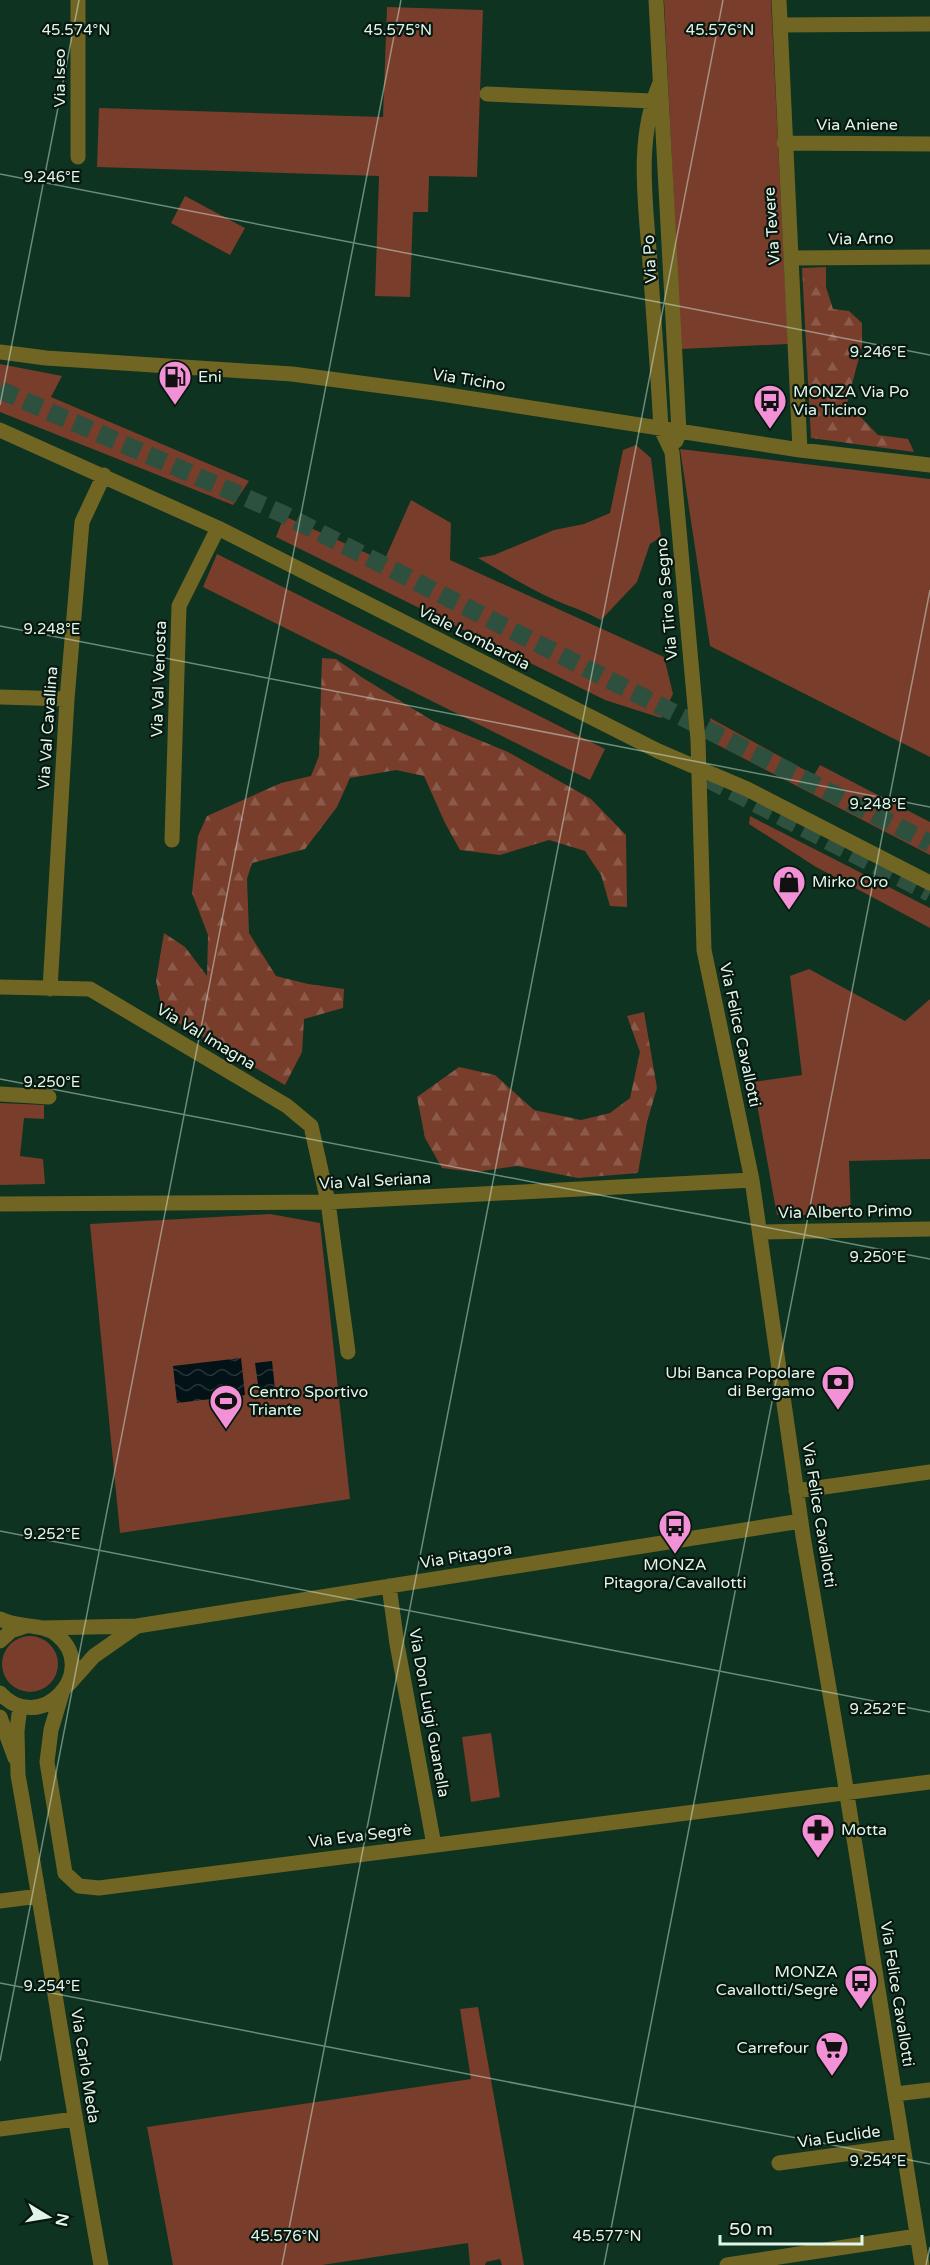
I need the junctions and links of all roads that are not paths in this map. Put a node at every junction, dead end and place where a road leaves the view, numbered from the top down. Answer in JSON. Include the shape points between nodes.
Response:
{"nodes":[{"id":1,"x":78,"y":0,"type":"edge"},
{"id":2,"x":656,"y":0,"type":"edge"},
{"id":3,"x":779,"y":0,"type":"edge"},
{"id":4,"x":930,"y":24,"type":"edge"},
{"id":5,"x":780,"y":25,"type":"junction"},
{"id":6,"x":660,"y":82,"type":"junction"},
{"id":7,"x":487,"y":94,"type":"dead end"},
{"id":8,"x":652,"y":101,"type":"junction"},
{"id":9,"x":784,"y":143,"type":"junction"},
{"id":10,"x":930,"y":144,"type":"edge"},
{"id":11,"x":78,"y":157,"type":"dead end"},
{"id":12,"x":930,"y":257,"type":"edge"},
{"id":13,"x":792,"y":258,"type":"junction"},
{"id":14,"x":0,"y":352,"type":"edge"},
{"id":15,"x":0,"y":429,"type":"edge"},
{"id":16,"x":661,"y":429,"type":"junction"},
{"id":17,"x":679,"y":432,"type":"junction"},
{"id":18,"x":800,"y":450,"type":"junction"},
{"id":19,"x":672,"y":452,"type":"junction"},
{"id":20,"x":930,"y":465,"type":"edge"},
{"id":21,"x":104,"y":475,"type":"junction"},
{"id":22,"x":218,"y":528,"type":"junction"},
{"id":23,"x":0,"y":697,"type":"edge"},
{"id":24,"x":67,"y":699,"type":"junction"},
{"id":25,"x":699,"y":769,"type":"junction"},
{"id":26,"x":172,"y":840,"type":"dead end"},
{"id":27,"x":930,"y":883,"type":"edge"},
{"id":28,"x":0,"y":987,"type":"edge"},
{"id":29,"x":50,"y":989,"type":"junction"},
{"id":30,"x":0,"y":1094,"type":"edge"},
{"id":31,"x":49,"y":1097,"type":"dead end"},
{"id":32,"x":752,"y":1180,"type":"junction"},
{"id":33,"x":328,"y":1202,"type":"junction"},
{"id":34,"x":0,"y":1204,"type":"edge"},
{"id":35,"x":930,"y":1229,"type":"edge"},
{"id":36,"x":760,"y":1232,"type":"junction"},
{"id":37,"x":348,"y":1353,"type":"dead end"},
{"id":38,"x":930,"y":1472,"type":"edge"},
{"id":39,"x":796,"y":1491,"type":"junction"},
{"id":40,"x":801,"y":1521,"type":"junction"},
{"id":41,"x":389,"y":1586,"type":"junction"},
{"id":42,"x":0,"y":1619,"type":"edge"},
{"id":43,"x":137,"y":1626,"type":"junction"},
{"id":44,"x":36,"y":1627,"type":"junction"},
{"id":45,"x":0,"y":1641,"type":"edge"},
{"id":46,"x":65,"y":1689,"type":"junction"},
{"id":47,"x":0,"y":1692,"type":"edge"},
{"id":48,"x":20,"y":1706,"type":"junction"},
{"id":49,"x":0,"y":1717,"type":"edge"},
{"id":50,"x":18,"y":1766,"type":"junction"},
{"id":51,"x":930,"y":1782,"type":"edge"},
{"id":52,"x":847,"y":1794,"type":"junction"},
{"id":53,"x":434,"y":1845,"type":"junction"},
{"id":54,"x":39,"y":1896,"type":"junction"},
{"id":55,"x":0,"y":1901,"type":"edge"},
{"id":56,"x":930,"y":2090,"type":"edge"},
{"id":57,"x":895,"y":2094,"type":"junction"},
{"id":58,"x":75,"y":2119,"type":"junction"},
{"id":59,"x":0,"y":2129,"type":"edge"},
{"id":60,"x":903,"y":2146,"type":"junction"},
{"id":61,"x":779,"y":2163,"type":"dead end"},
{"id":62,"x":917,"y":2236,"type":"junction"},
{"id":63,"x":102,"y":2265,"type":"edge"},
{"id":64,"x":727,"y":2265,"type":"edge"},
{"id":65,"x":922,"y":2265,"type":"edge"}],
"edges":[{"from":1,"to":11,"type":"street","name":"Via Iseo"},
{"from":2,"to":6,"type":"street","name":"Via Po"},
{"from":3,"to":5,"type":"street","name":"Via Tevere"},
{"from":4,"to":5,"type":"street"},
{"from":5,"to":9,"type":"street","name":"Via Tevere"},
{"from":6,"to":8,"type":"street","name":"Via Po"},
{"from":6,"to":17,"type":"street","name":"Via Po"},
{"from":7,"to":8,"type":"street"},
{"from":8,"to":16,"type":"street","name":"Via Po","via":[[644,150]]},
{"from":9,"to":10,"type":"street","name":"Via Aniene"},
{"from":9,"to":13,"type":"street","name":"Via Tevere"},
{"from":12,"to":13,"type":"street","name":"Via Arno"},
{"from":13,"to":18,"type":"street","name":"Via Tevere"},
{"from":14,"to":16,"type":"street","name":"Via Ticino","via":[[292,374]]},
{"from":15,"to":21,"type":"street","name":"Viale Lombardia"},
{"from":16,"to":17,"type":"street","name":"Via Ticino"},
{"from":16,"to":19,"type":"street","name":"Via Tiro a Segno"},
{"from":17,"to":18,"type":"street","name":"Via Ticino"},
{"from":17,"to":19,"type":"street"},
{"from":18,"to":20,"type":"street","name":"Via Ticino"},
{"from":19,"to":25,"type":"street","name":"Via Tiro a Segno"},
{"from":21,"to":22,"type":"street","name":"Viale Lombardia"},
{"from":21,"to":24,"type":"street","name":"Via Val Cavallina","via":[[82,522]]},
{"from":22,"to":25,"type":"street","name":"Viale Lombardia"},
{"from":22,"to":26,"type":"street","name":"Via Val Venosta","via":[[179,606]]},
{"from":23,"to":24,"type":"street"},
{"from":24,"to":29,"type":"street","name":"Via Val Cavallina"},
{"from":25,"to":27,"type":"street","name":"Viale Lombardia","via":[[747,789]]},
{"from":25,"to":32,"type":"street","name":"Via Felice Cavallotti","via":[[704,951]]},
{"from":28,"to":29,"type":"street","name":"Via Val Imagna"},
{"from":29,"to":33,"type":"street","name":"Via Val Imagna","via":[[90,989],[287,1106],[311,1126]]},
{"from":30,"to":31,"type":"street"},
{"from":32,"to":33,"type":"street","name":"Via Val Seriana"},
{"from":32,"to":36,"type":"street","name":"Via Felice Cavallotti"},
{"from":33,"to":34,"type":"street","name":"Via Val Seriana"},
{"from":33,"to":37,"type":"street","name":"Via Val Imagna"},
{"from":35,"to":36,"type":"street","name":"Via Alberto Primo"},
{"from":36,"to":39,"type":"street","name":"Via Felice Cavallotti"},
{"from":38,"to":39,"type":"street"},
{"from":39,"to":40,"type":"street","name":"Via Felice Cavallotti"},
{"from":40,"to":41,"type":"street","name":"Via Pitagora"},
{"from":40,"to":52,"type":"street","name":"Via Felice Cavallotti"},
{"from":41,"to":43,"type":"street","name":"Via Pitagora"},
{"from":41,"to":53,"type":"street","name":"Via Don Luigi Guanella"},
{"from":42,"to":44,"type":"street"},
{"from":43,"to":44,"type":"street","name":"Via Pitagora"},
{"from":43,"to":46,"type":"street","name":"Via Pitagora","via":[[94,1656]]},
{"from":44,"to":45,"type":"street","via":[[13,1630]]},
{"from":44,"to":46,"type":"street","via":[[58,1636],[68,1650],[72,1669]]},
{"from":46,"to":48,"type":"street","via":[[43,1706]]},
{"from":46,"to":53,"type":"street","name":"Via Eva Segrè","via":[[49,1742],[48,1770],[65,1872],[79,1886],[99,1888]]},
{"from":47,"to":48,"type":"street"},
{"from":48,"to":50,"type":"street","name":"Via Carlo Meda"},
{"from":49,"to":50,"type":"street","name":"Via Carlo Meda"},
{"from":50,"to":54,"type":"street","name":"Via Carlo Meda"},
{"from":51,"to":52,"type":"street","name":"Via Eva Segrè"},
{"from":52,"to":53,"type":"street","name":"Via Eva Segrè"},
{"from":52,"to":57,"type":"street","name":"Via Felice Cavallotti"},
{"from":54,"to":55,"type":"street"},
{"from":54,"to":58,"type":"street","name":"Via Carlo Meda"},
{"from":56,"to":57,"type":"street"},
{"from":57,"to":60,"type":"street","name":"Via Felice Cavallotti"},
{"from":58,"to":59,"type":"street"},
{"from":58,"to":63,"type":"street","name":"Via Carlo Meda"},
{"from":60,"to":61,"type":"street","name":"Via Euclide"},
{"from":60,"to":62,"type":"street","name":"Via Felice Cavallotti"},
{"from":62,"to":64,"type":"street"},
{"from":62,"to":65,"type":"street","name":"Via Felice Cavallotti"}]}
